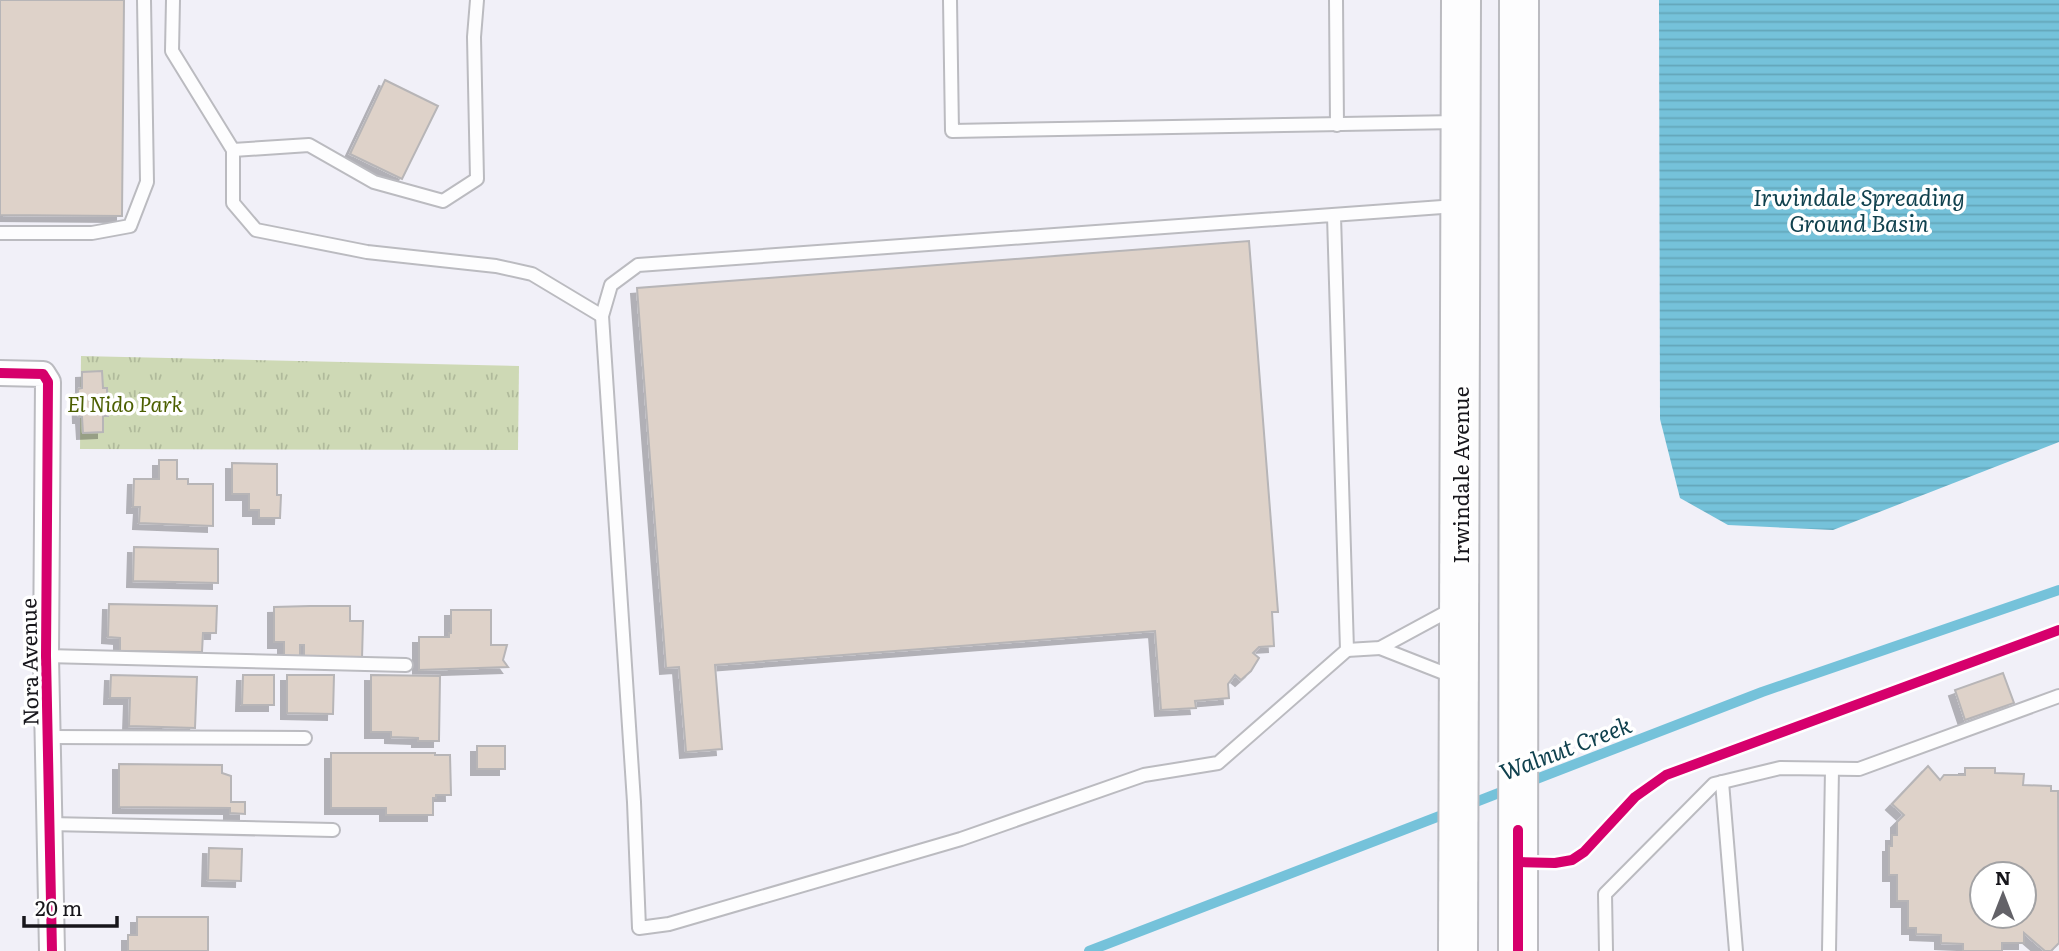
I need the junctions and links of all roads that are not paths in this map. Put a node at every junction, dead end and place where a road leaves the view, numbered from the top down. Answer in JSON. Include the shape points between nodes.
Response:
{"nodes":[{"id":1,"x":144,"y":0,"type":"edge"},
{"id":2,"x":173,"y":0,"type":"edge"},
{"id":3,"x":477,"y":0,"type":"edge"},
{"id":4,"x":950,"y":0,"type":"edge"},
{"id":5,"x":1336,"y":0,"type":"edge"},
{"id":6,"x":1461,"y":0,"type":"edge"},
{"id":7,"x":1519,"y":0,"type":"edge"},
{"id":8,"x":1460,"y":121,"type":"junction"},
{"id":9,"x":1337,"y":125,"type":"junction"},
{"id":10,"x":233,"y":150,"type":"junction"},
{"id":11,"x":1460,"y":206,"type":"junction"},
{"id":12,"x":1334,"y":216,"type":"junction"},
{"id":13,"x":0,"y":233,"type":"edge"},
{"id":14,"x":603,"y":316,"type":"junction"},
{"id":15,"x":0,"y":373,"type":"edge"},
{"id":16,"x":1458,"y":606,"type":"junction"},
{"id":17,"x":1380,"y":648,"type":"junction"},
{"id":18,"x":1347,"y":650,"type":"junction"},
{"id":19,"x":46,"y":656,"type":"junction"},
{"id":20,"x":405,"y":665,"type":"dead end"},
{"id":21,"x":1458,"y":678,"type":"junction"},
{"id":22,"x":2059,"y":696,"type":"edge"},
{"id":23,"x":48,"y":737,"type":"junction"},
{"id":24,"x":305,"y":738,"type":"dead end"},
{"id":25,"x":1832,"y":769,"type":"junction"},
{"id":26,"x":1722,"y":782,"type":"junction"},
{"id":27,"x":49,"y":824,"type":"junction"},
{"id":28,"x":333,"y":830,"type":"dead end"},
{"id":29,"x":52,"y":951,"type":"edge"},
{"id":30,"x":1458,"y":951,"type":"edge"},
{"id":31,"x":1518,"y":951,"type":"edge"},
{"id":32,"x":1606,"y":951,"type":"edge"},
{"id":33,"x":1736,"y":951,"type":"edge"},
{"id":34,"x":1829,"y":951,"type":"edge"}],
"edges":[{"from":1,"to":13,"type":"lane","via":[[147,181],[131,226],[92,233]]},
{"from":2,"to":10,"type":"lane","via":[[172,51]]},
{"from":3,"to":10,"type":"lane","via":[[477,179],[443,201],[374,182],[309,145]]},
{"from":4,"to":9,"type":"lane","via":[[952,131]]},
{"from":5,"to":9,"type":"lane"},
{"from":6,"to":8,"type":"main road","name":"Irwindale Avenue"},
{"from":7,"to":31,"type":"main road"},
{"from":8,"to":9,"type":"lane"},
{"from":8,"to":11,"type":"main road","name":"Irwindale Avenue"},
{"from":10,"to":14,"type":"lane","via":[[233,203],[256,230],[367,252],[532,274]]},
{"from":11,"to":12,"type":"lane"},
{"from":11,"to":16,"type":"main road","name":"Irwindale Avenue"},
{"from":12,"to":14,"type":"lane","via":[[638,265],[611,285]]},
{"from":12,"to":18,"type":"lane"},
{"from":14,"to":18,"type":"lane","via":[[639,928],[669,925],[961,839],[1144,775],[1218,763]]},
{"from":15,"to":19,"type":"street","name":"Nora Avenue","via":[[43,374],[48,382]]},
{"from":16,"to":17,"type":"lane"},
{"from":16,"to":21,"type":"main road","name":"Irwindale Avenue"},
{"from":17,"to":18,"type":"lane"},
{"from":17,"to":21,"type":"lane"},
{"from":19,"to":20,"type":"lane"},
{"from":19,"to":23,"type":"street","name":"Nora Avenue"},
{"from":21,"to":30,"type":"main road","name":"Irwindale Avenue"},
{"from":22,"to":25,"type":"lane","via":[[1860,769]]},
{"from":23,"to":24,"type":"lane"},
{"from":23,"to":27,"type":"street","name":"Nora Avenue"},
{"from":25,"to":26,"type":"lane","via":[[1780,768]]},
{"from":25,"to":34,"type":"lane"},
{"from":26,"to":32,"type":"lane","via":[[1714,784],[1605,894]]},
{"from":26,"to":33,"type":"lane"},
{"from":27,"to":28,"type":"lane"},
{"from":27,"to":29,"type":"street","name":"Nora Avenue"}]}
